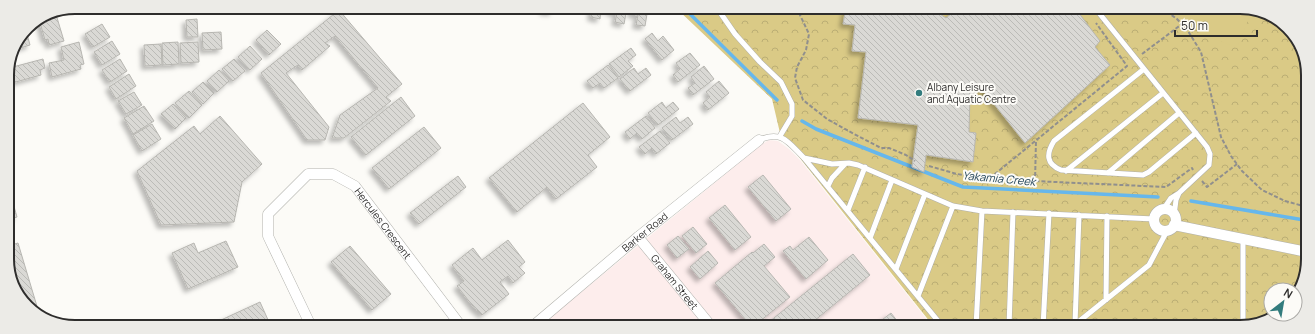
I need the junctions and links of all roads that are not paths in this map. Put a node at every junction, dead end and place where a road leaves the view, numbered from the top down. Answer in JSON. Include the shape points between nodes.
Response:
{"nodes":[{"id":1,"x":721,"y":14,"type":"edge"},
{"id":2,"x":1100,"y":14,"type":"edge"},
{"id":3,"x":1144,"y":69,"type":"junction"},
{"id":4,"x":1163,"y":93,"type":"junction"},
{"id":5,"x":1179,"y":113,"type":"junction"},
{"id":6,"x":1196,"y":133,"type":"junction"},
{"id":7,"x":780,"y":136,"type":"junction"},
{"id":8,"x":759,"y":140,"type":"joint"},
{"id":9,"x":804,"y":158,"type":"junction"},
{"id":10,"x":844,"y":164,"type":"junction"},
{"id":11,"x":865,"y":168,"type":"junction"},
{"id":12,"x":1066,"y":171,"type":"junction"},
{"id":13,"x":1108,"y":173,"type":"junction"},
{"id":14,"x":892,"y":180,"type":"junction"},
{"id":15,"x":828,"y":186,"type":"junction"},
{"id":16,"x":1179,"y":193,"type":"junction"},
{"id":17,"x":925,"y":194,"type":"junction"},
{"id":18,"x":953,"y":206,"type":"junction"},
{"id":19,"x":848,"y":210,"type":"junction"},
{"id":20,"x":1163,"y":210,"type":"junction"},
{"id":21,"x":982,"y":211,"type":"junction"},
{"id":22,"x":1013,"y":212,"type":"junction"},
{"id":23,"x":1049,"y":213,"type":"junction"},
{"id":24,"x":1079,"y":215,"type":"junction"},
{"id":25,"x":1107,"y":216,"type":"junction"},
{"id":26,"x":1154,"y":219,"type":"junction"},
{"id":27,"x":1172,"y":224,"type":"junction"},
{"id":28,"x":638,"y":237,"type":"junction"},
{"id":29,"x":870,"y":238,"type":"junction"},
{"id":30,"x":1243,"y":240,"type":"junction"},
{"id":31,"x":1301,"y":251,"type":"edge"},
{"id":32,"x":896,"y":269,"type":"junction"},
{"id":33,"x":918,"y":296,"type":"junction"},
{"id":34,"x":1106,"y":300,"type":"junction"},
{"id":35,"x":308,"y":320,"type":"edge"},
{"id":36,"x":457,"y":320,"type":"edge"},
{"id":37,"x":540,"y":320,"type":"edge"},
{"id":38,"x":706,"y":320,"type":"edge"},
{"id":39,"x":937,"y":320,"type":"edge"},
{"id":40,"x":976,"y":320,"type":"edge"},
{"id":41,"x":1009,"y":320,"type":"edge"},
{"id":42,"x":1043,"y":320,"type":"edge"},
{"id":43,"x":1074,"y":320,"type":"edge"},
{"id":44,"x":1080,"y":320,"type":"edge"},
{"id":45,"x":1243,"y":320,"type":"edge"}],
"edges":[{"from":1,"to":7,"type":"lane","via":[[735,34],[781,82],[792,104],[792,116]]},
{"from":2,"to":3,"type":"lane"},
{"from":3,"to":4,"type":"lane"},
{"from":3,"to":12,"type":"lane","via":[[1054,142],[1048,158],[1055,168]]},
{"from":4,"to":5,"type":"lane"},
{"from":4,"to":12,"type":"lane"},
{"from":5,"to":6,"type":"lane"},
{"from":5,"to":13,"type":"lane"},
{"from":6,"to":13,"type":"lane","via":[[1143,175]]},
{"from":6,"to":16,"type":"lane","via":[[1210,154],[1210,162],[1207,168]]},
{"from":7,"to":8,"type":"lane","via":[[768,136]]},
{"from":7,"to":9,"type":"lane"},
{"from":8,"to":28,"type":"street","name":"Barker Road"},
{"from":9,"to":10,"type":"lane"},
{"from":9,"to":15,"type":"lane"},
{"from":10,"to":11,"type":"lane"},
{"from":10,"to":15,"type":"lane"},
{"from":11,"to":14,"type":"lane"},
{"from":11,"to":19,"type":"lane"},
{"from":12,"to":13,"type":"lane"},
{"from":14,"to":17,"type":"lane"},
{"from":14,"to":29,"type":"lane"},
{"from":15,"to":19,"type":"lane"},
{"from":16,"to":20,"type":"lane","via":[[1171,198]]},
{"from":16,"to":27,"type":"lane"},
{"from":17,"to":18,"type":"lane"},
{"from":17,"to":32,"type":"lane"},
{"from":18,"to":21,"type":"lane"},
{"from":18,"to":33,"type":"lane"},
{"from":19,"to":29,"type":"lane"},
{"from":20,"to":26,"type":"street","via":[[1157,213]]},
{"from":20,"to":27,"type":"street","via":[[1170,211]]},
{"from":21,"to":22,"type":"lane"},
{"from":21,"to":40,"type":"lane"},
{"from":22,"to":23,"type":"lane"},
{"from":22,"to":41,"type":"lane"},
{"from":23,"to":24,"type":"lane"},
{"from":23,"to":42,"type":"lane"},
{"from":24,"to":25,"type":"lane"},
{"from":24,"to":43,"type":"lane"},
{"from":25,"to":26,"type":"lane"},
{"from":25,"to":34,"type":"lane"},
{"from":26,"to":27,"type":"street","via":[[1160,230]]},
{"from":27,"to":30,"type":"street"},
{"from":27,"to":34,"type":"lane","via":[[1149,265]]},
{"from":28,"to":37,"type":"street","name":"Barker Road"},
{"from":28,"to":38,"type":"street","name":"Graham Street"},
{"from":29,"to":32,"type":"lane"},
{"from":30,"to":31,"type":"street"},
{"from":30,"to":45,"type":"lane"},
{"from":32,"to":33,"type":"lane"},
{"from":33,"to":39,"type":"lane"},
{"from":34,"to":44,"type":"lane"},
{"from":35,"to":36,"type":"street","name":"Hercules Crescent","via":[[268,236],[268,214],[308,174],[333,174],[354,186]]}]}
